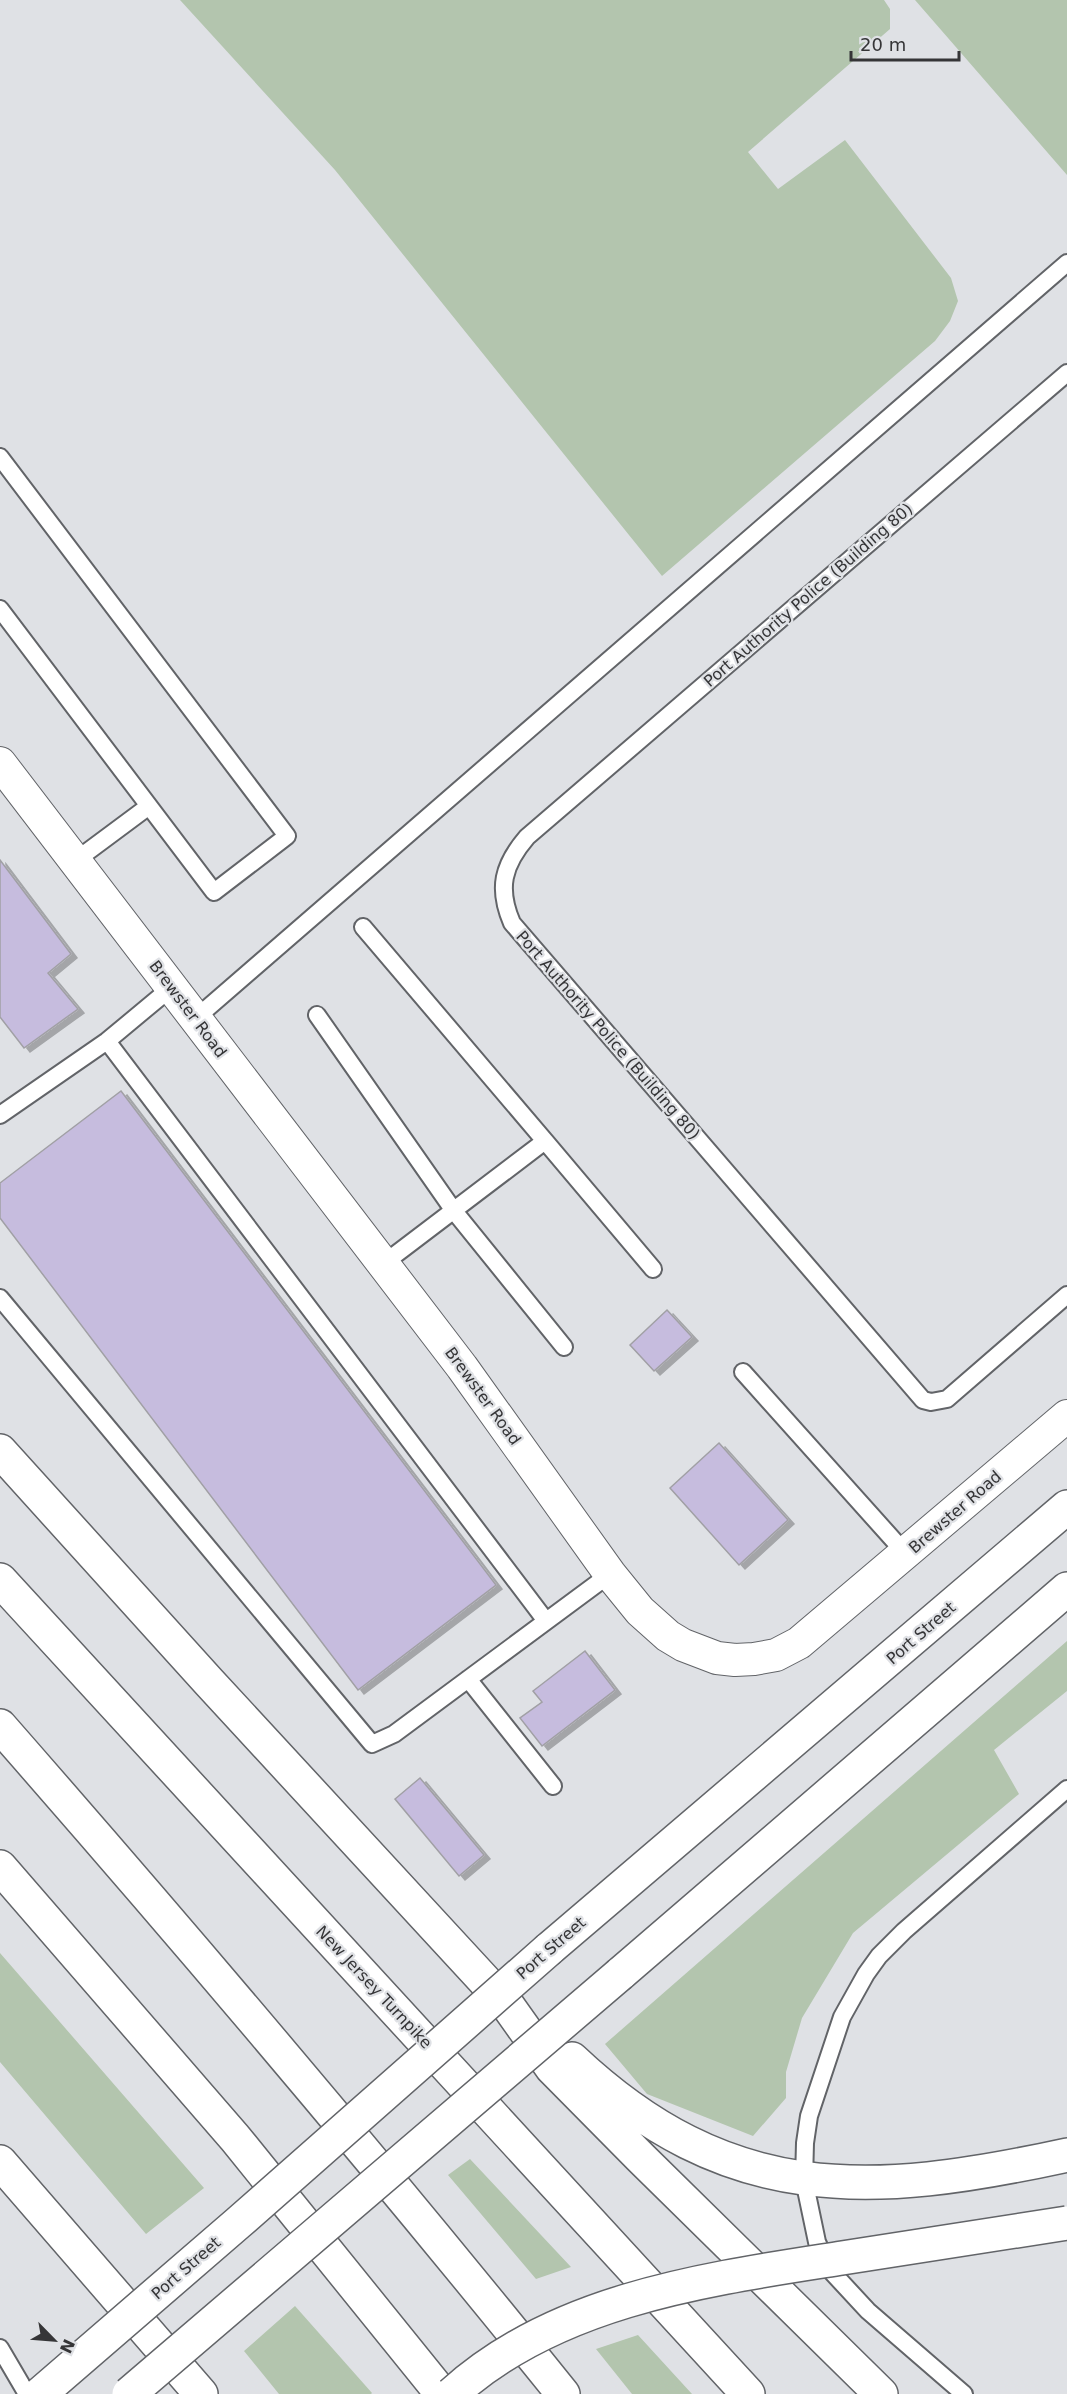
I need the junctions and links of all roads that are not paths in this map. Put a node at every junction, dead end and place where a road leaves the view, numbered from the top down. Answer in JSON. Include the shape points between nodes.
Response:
{"nodes":[{"id":1,"x":1067,"y":263,"type":"edge"},
{"id":2,"x":1067,"y":373,"type":"edge"},
{"id":3,"x":0,"y":457,"type":"edge"},
{"id":4,"x":0,"y":609,"type":"edge"},
{"id":5,"x":0,"y":764,"type":"edge"},
{"id":6,"x":148,"y":806,"type":"junction"},
{"id":7,"x":75,"y":861,"type":"junction"},
{"id":8,"x":363,"y":927,"type":"dead end"},
{"id":9,"x":172,"y":987,"type":"junction"},
{"id":10,"x":317,"y":1015,"type":"dead end"},
{"id":11,"x":196,"y":1018,"type":"junction"},
{"id":12,"x":107,"y":1041,"type":"junction"},
{"id":13,"x":0,"y":1115,"type":"edge"},
{"id":14,"x":545,"y":1142,"type":"junction"},
{"id":15,"x":454,"y":1211,"type":"junction"},
{"id":16,"x":383,"y":1264,"type":"junction"},
{"id":17,"x":653,"y":1269,"type":"dead end"},
{"id":18,"x":1067,"y":1295,"type":"edge"},
{"id":19,"x":0,"y":1298,"type":"edge"},
{"id":20,"x":564,"y":1347,"type":"dead end"},
{"id":21,"x":743,"y":1372,"type":"dead end"},
{"id":22,"x":1067,"y":1416,"type":"edge"},
{"id":23,"x":0,"y":1451,"type":"edge"},
{"id":24,"x":1067,"y":1508,"type":"edge"},
{"id":25,"x":906,"y":1554,"type":"junction"},
{"id":26,"x":610,"y":1574,"type":"junction"},
{"id":27,"x":0,"y":1580,"type":"edge"},
{"id":28,"x":1067,"y":1588,"type":"edge"},
{"id":29,"x":546,"y":1621,"type":"junction"},
{"id":30,"x":468,"y":1679,"type":"junction"},
{"id":31,"x":0,"y":1726,"type":"edge"},
{"id":32,"x":553,"y":1786,"type":"dead end"},
{"id":33,"x":1067,"y":1789,"type":"edge"},
{"id":34,"x":0,"y":1867,"type":"edge"},
{"id":35,"x":508,"y":2006,"type":"junction"},
{"id":36,"x":1067,"y":2155,"type":"edge"},
{"id":37,"x":0,"y":2162,"type":"edge"},
{"id":38,"x":804,"y":2180,"type":"junction"},
{"id":39,"x":1067,"y":2223,"type":"edge"},
{"id":40,"x":0,"y":2348,"type":"edge"},
{"id":41,"x":27,"y":2394,"type":"edge"},
{"id":42,"x":40,"y":2394,"type":"edge"},
{"id":43,"x":129,"y":2394,"type":"edge"},
{"id":44,"x":201,"y":2394,"type":"edge"},
{"id":45,"x":442,"y":2394,"type":"edge"},
{"id":46,"x":452,"y":2394,"type":"edge"},
{"id":47,"x":562,"y":2394,"type":"edge"},
{"id":48,"x":748,"y":2394,"type":"edge"},
{"id":49,"x":881,"y":2394,"type":"edge"},
{"id":50,"x":964,"y":2394,"type":"edge"}],
"edges":[{"from":1,"to":11,"type":"lane"},
{"from":2,"to":18,"type":"lane","name":"Port Authority Police (Building 80)","via":[[527,837],[509,861],[503,892],[512,923],[922,1400],[947,1399]]},
{"from":3,"to":6,"type":"lane","via":[[287,836],[214,892]]},
{"from":4,"to":6,"type":"lane"},
{"from":5,"to":7,"type":"street","name":"Brewster Road"},
{"from":6,"to":7,"type":"lane"},
{"from":7,"to":9,"type":"street","name":"Brewster Road"},
{"from":8,"to":14,"type":"lane"},
{"from":9,"to":11,"type":"street","name":"Brewster Road"},
{"from":9,"to":12,"type":"lane"},
{"from":10,"to":15,"type":"lane"},
{"from":11,"to":16,"type":"street","name":"Brewster Road"},
{"from":12,"to":13,"type":"lane"},
{"from":12,"to":29,"type":"lane"},
{"from":14,"to":15,"type":"lane"},
{"from":14,"to":17,"type":"lane"},
{"from":15,"to":16,"type":"lane"},
{"from":15,"to":20,"type":"lane"},
{"from":16,"to":26,"type":"street","name":"Brewster Road","via":[[499,1416]]},
{"from":19,"to":30,"type":"lane","via":[[372,1744],[394,1734]]},
{"from":21,"to":25,"type":"lane"},
{"from":22,"to":25,"type":"street","name":"Brewster Road"},
{"from":23,"to":35,"type":"main road"},
{"from":24,"to":42,"type":"main road","name":"Port Street","bridge":true,"via":[[549,1949]]},
{"from":25,"to":26,"type":"street","name":"Brewster Road","via":[[799,1642],[776,1655],[754,1659],[717,1658],[683,1646],[652,1623]]},
{"from":26,"to":29,"type":"lane"},
{"from":27,"to":48,"type":"main road","name":"New Jersey Turnpike"},
{"from":28,"to":43,"type":"main road","bridge":true},
{"from":29,"to":30,"type":"lane"},
{"from":30,"to":32,"type":"lane"},
{"from":31,"to":47,"type":"main road","via":[[253,2017]]},
{"from":33,"to":38,"type":"lane","via":[[904,1931],[866,1974],[842,2017],[809,2116]]},
{"from":34,"to":45,"type":"main road","via":[[236,2138]]},
{"from":35,"to":38,"type":"main road","via":[[612,2095],[664,2130],[743,2165]]},
{"from":35,"to":49,"type":"main road","via":[[552,2068]]},
{"from":36,"to":38,"type":"main road","via":[[916,2180]]},
{"from":37,"to":44,"type":"main road"},
{"from":38,"to":50,"type":"lane","via":[[817,2242],[830,2270],[868,2311]]},
{"from":39,"to":46,"type":"main road","bridge":true,"via":[[745,2274],[621,2303],[545,2332],[486,2366]]},
{"from":40,"to":41,"type":"lane"}]}
